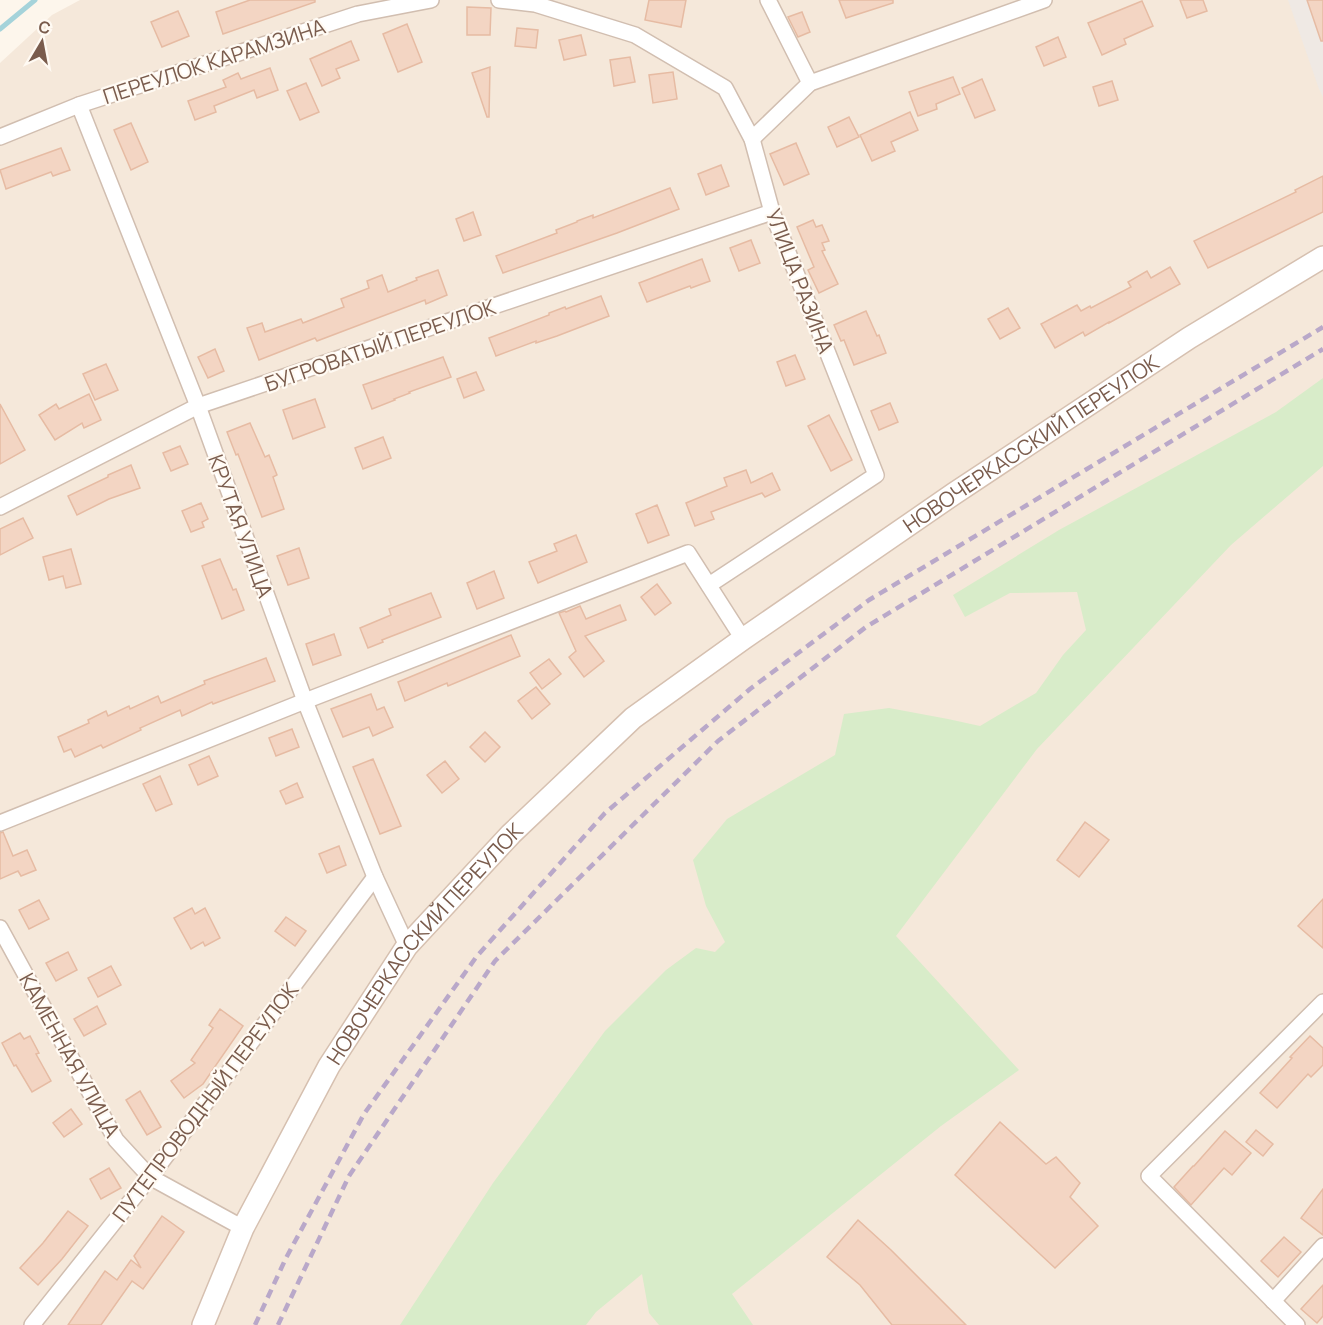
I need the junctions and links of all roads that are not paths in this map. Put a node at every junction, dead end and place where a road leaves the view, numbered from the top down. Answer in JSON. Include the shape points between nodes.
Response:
{"nodes":[{"id":1,"x":431,"y":0,"type":"edge"},
{"id":2,"x":499,"y":0,"type":"edge"},
{"id":3,"x":768,"y":0,"type":"edge"},
{"id":4,"x":1044,"y":0,"type":"edge"},
{"id":5,"x":810,"y":83,"type":"junction"},
{"id":6,"x":79,"y":105,"type":"junction"},
{"id":7,"x":0,"y":137,"type":"edge"},
{"id":8,"x":752,"y":139,"type":"junction"},
{"id":9,"x":772,"y":212,"type":"junction"},
{"id":10,"x":1323,"y":257,"type":"edge"},
{"id":11,"x":198,"y":406,"type":"junction"},
{"id":12,"x":0,"y":507,"type":"edge"},
{"id":13,"x":709,"y":585,"type":"junction"},
{"id":14,"x":743,"y":639,"type":"junction"},
{"id":15,"x":305,"y":701,"type":"junction"},
{"id":16,"x":0,"y":823,"type":"edge"},
{"id":17,"x":375,"y":877,"type":"junction"},
{"id":18,"x":0,"y":928,"type":"edge"},
{"id":19,"x":406,"y":946,"type":"junction"},
{"id":20,"x":1323,"y":1002,"type":"edge"},
{"id":21,"x":150,"y":1177,"type":"junction"},
{"id":22,"x":243,"y":1228,"type":"junction"},
{"id":23,"x":1323,"y":1246,"type":"edge"},
{"id":24,"x":1273,"y":1301,"type":"junction"},
{"id":25,"x":32,"y":1325,"type":"edge"},
{"id":26,"x":203,"y":1325,"type":"edge"},
{"id":27,"x":1297,"y":1325,"type":"edge"}],
"edges":[{"from":1,"to":6,"type":"street","name":"ПЕРЕУЛОК КАРАМЗИНА","via":[[358,14]]},
{"from":2,"to":8,"type":"street","name":"УЛИЦА РАЗИНА","via":[[535,4],[635,35],[725,88]]},
{"from":3,"to":5,"type":"street"},
{"from":4,"to":5,"type":"street"},
{"from":5,"to":8,"type":"street"},
{"from":6,"to":7,"type":"street","name":"ПЕРЕУЛОК КАРАМЗИНА"},
{"from":6,"to":11,"type":"street","name":"КРУТАЯ УЛИЦА"},
{"from":8,"to":9,"type":"street","name":"УЛИЦА РАЗИНА"},
{"from":9,"to":11,"type":"street","name":"БУГРОВАТЫЙ ПЕРЕУЛОК"},
{"from":9,"to":13,"type":"street","name":"УЛИЦА РАЗИНА","via":[[876,475]]},
{"from":10,"to":14,"type":"main road","name":"НОВОЧЕРКАССКИЙ ПЕРЕУЛОК","via":[[1189,338]]},
{"from":11,"to":12,"type":"street","name":"БУГРОВАТЫЙ ПЕРЕУЛОК"},
{"from":11,"to":15,"type":"street","name":"КРУТАЯ УЛИЦА"},
{"from":13,"to":14,"type":"street"},
{"from":13,"to":15,"type":"street","via":[[688,553]]},
{"from":14,"to":19,"type":"main road","name":"НОВОЧЕРКАССКИЙ ПЕРЕУЛОК","via":[[633,718],[511,834]]},
{"from":15,"to":16,"type":"street"},
{"from":15,"to":17,"type":"street","name":"КРУТАЯ УЛИЦА"},
{"from":17,"to":19,"type":"street","name":"КРУТАЯ УЛИЦА"},
{"from":17,"to":21,"type":"street","name":"ПУТЕПРОВОДНЫЙ ПЕРЕУЛОК"},
{"from":18,"to":21,"type":"street","name":"КАМЕННАЯ УЛИЦА","via":[[116,1140]]},
{"from":19,"to":22,"type":"main road","name":"НОВОЧЕРКАССКИЙ ПЕРЕУЛОК","via":[[329,1066]]},
{"from":20,"to":24,"type":"street","via":[[1149,1176]]},
{"from":21,"to":22,"type":"street","name":"КАМЕННАЯ УЛИЦА"},
{"from":21,"to":25,"type":"street","name":"ПУТЕПРОВОДНЫЙ ПЕРЕУЛОК"},
{"from":22,"to":26,"type":"main road","name":"НОВОЧЕРКАССКИЙ ПЕРЕУЛОК"},
{"from":23,"to":24,"type":"street"},
{"from":24,"to":27,"type":"street"}]}
